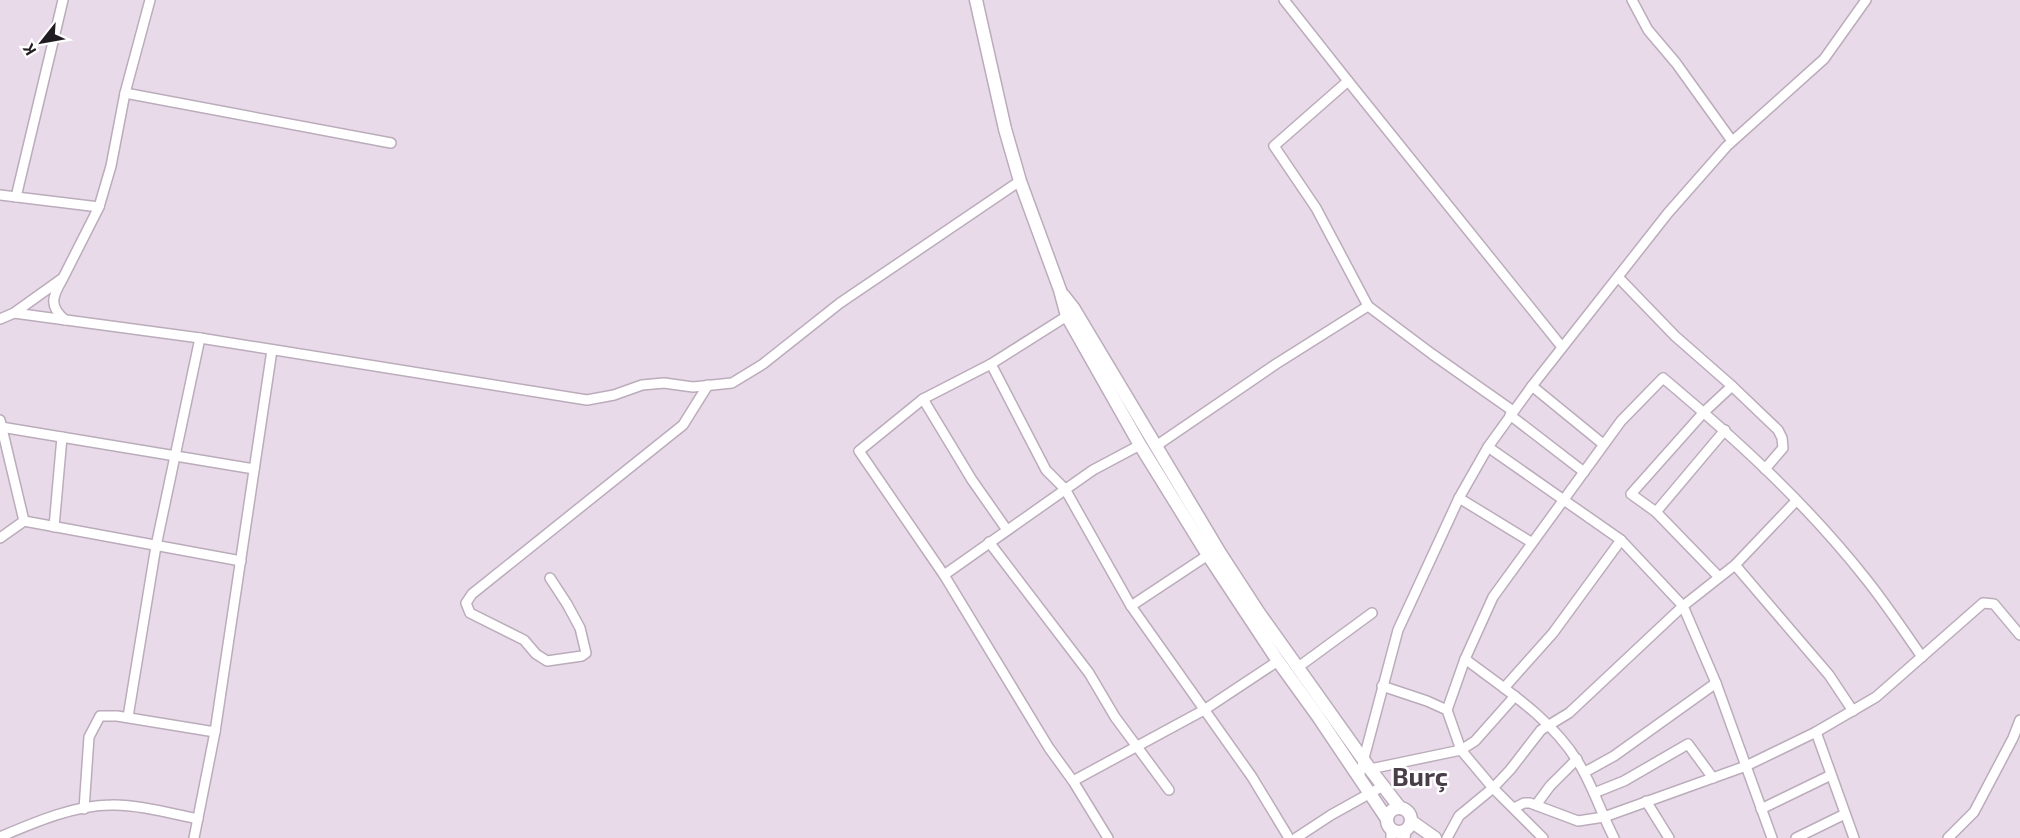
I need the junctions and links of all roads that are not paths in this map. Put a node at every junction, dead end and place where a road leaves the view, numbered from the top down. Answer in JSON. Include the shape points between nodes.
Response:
{"nodes":[{"id":1,"x":63,"y":0,"type":"edge"},
{"id":2,"x":150,"y":0,"type":"edge"},
{"id":3,"x":976,"y":0,"type":"edge"},
{"id":4,"x":1284,"y":0,"type":"edge"},
{"id":5,"x":1632,"y":0,"type":"edge"},
{"id":6,"x":1866,"y":0,"type":"edge"},
{"id":7,"x":1348,"y":81,"type":"junction"},
{"id":8,"x":124,"y":93,"type":"junction"},
{"id":9,"x":1732,"y":141,"type":"junction"},
{"id":10,"x":391,"y":143,"type":"dead end"},
{"id":11,"x":1020,"y":181,"type":"junction"},
{"id":12,"x":0,"y":195,"type":"edge"},
{"id":13,"x":16,"y":197,"type":"junction"},
{"id":14,"x":99,"y":207,"type":"junction"},
{"id":15,"x":1618,"y":277,"type":"junction"},
{"id":16,"x":63,"y":278,"type":"junction"},
{"id":17,"x":1060,"y":290,"type":"junction"},
{"id":18,"x":1368,"y":306,"type":"junction"},
{"id":19,"x":14,"y":313,"type":"junction"},
{"id":20,"x":1067,"y":316,"type":"junction"},
{"id":21,"x":0,"y":319,"type":"edge"},
{"id":22,"x":65,"y":320,"type":"junction"},
{"id":23,"x":200,"y":338,"type":"junction"},
{"id":24,"x":1562,"y":348,"type":"junction"},
{"id":25,"x":272,"y":350,"type":"junction"},
{"id":26,"x":991,"y":364,"type":"junction"},
{"id":27,"x":708,"y":385,"type":"junction"},
{"id":28,"x":1532,"y":386,"type":"junction"},
{"id":29,"x":1732,"y":386,"type":"junction"},
{"id":30,"x":923,"y":399,"type":"junction"},
{"id":31,"x":1704,"y":412,"type":"junction"},
{"id":32,"x":1511,"y":413,"type":"junction"},
{"id":33,"x":1,"y":424,"type":"edge"},
{"id":34,"x":1725,"y":430,"type":"junction"},
{"id":35,"x":62,"y":437,"type":"junction"},
{"id":36,"x":1603,"y":444,"type":"junction"},
{"id":37,"x":1140,"y":445,"type":"junction"},
{"id":38,"x":1488,"y":447,"type":"junction"},
{"id":39,"x":1156,"y":455,"type":"junction"},
{"id":40,"x":176,"y":456,"type":"junction"},
{"id":41,"x":254,"y":469,"type":"junction"},
{"id":42,"x":1765,"y":469,"type":"junction"},
{"id":43,"x":1584,"y":472,"type":"junction"},
{"id":44,"x":1065,"y":489,"type":"junction"},
{"id":45,"x":1459,"y":498,"type":"junction"},
{"id":46,"x":1563,"y":501,"type":"junction"},
{"id":47,"x":1797,"y":501,"type":"junction"},
{"id":48,"x":1656,"y":512,"type":"junction"},
{"id":49,"x":24,"y":521,"type":"junction"},
{"id":50,"x":54,"y":527,"type":"junction"},
{"id":51,"x":1007,"y":530,"type":"junction"},
{"id":52,"x":0,"y":538,"type":"edge"},
{"id":53,"x":1621,"y":540,"type":"junction"},
{"id":54,"x":989,"y":542,"type":"junction"},
{"id":55,"x":1531,"y":543,"type":"junction"},
{"id":56,"x":156,"y":546,"type":"junction"},
{"id":57,"x":1208,"y":555,"type":"junction"},
{"id":58,"x":241,"y":561,"type":"junction"},
{"id":59,"x":1735,"y":565,"type":"junction"},
{"id":60,"x":944,"y":575,"type":"junction"},
{"id":61,"x":1719,"y":577,"type":"junction"},
{"id":62,"x":550,"y":578,"type":"dead end"},
{"id":63,"x":1131,"y":606,"type":"junction"},
{"id":64,"x":1683,"y":606,"type":"junction"},
{"id":65,"x":1372,"y":613,"type":"dead end"},
{"id":66,"x":2020,"y":635,"type":"edge"},
{"id":67,"x":1922,"y":657,"type":"junction"},
{"id":68,"x":1465,"y":658,"type":"junction"},
{"id":69,"x":1278,"y":661,"type":"junction"},
{"id":70,"x":1298,"y":668,"type":"junction"},
{"id":71,"x":1716,"y":683,"type":"junction"},
{"id":72,"x":1382,"y":686,"type":"junction"},
{"id":73,"x":1504,"y":688,"type":"junction"},
{"id":74,"x":1515,"y":696,"type":"junction"},
{"id":75,"x":1204,"y":710,"type":"junction"},
{"id":76,"x":1447,"y":710,"type":"junction"},
{"id":77,"x":1853,"y":711,"type":"junction"},
{"id":78,"x":128,"y":717,"type":"junction"},
{"id":79,"x":2020,"y":720,"type":"edge"},
{"id":80,"x":1549,"y":725,"type":"junction"},
{"id":81,"x":215,"y":732,"type":"junction"},
{"id":82,"x":1816,"y":732,"type":"junction"},
{"id":83,"x":1137,"y":746,"type":"junction"},
{"id":84,"x":1461,"y":750,"type":"junction"},
{"id":85,"x":1577,"y":759,"type":"junction"},
{"id":86,"x":1746,"y":766,"type":"junction"},
{"id":87,"x":1364,"y":769,"type":"junction"},
{"id":88,"x":1585,"y":772,"type":"junction"},
{"id":89,"x":1831,"y":775,"type":"junction"},
{"id":90,"x":1713,"y":778,"type":"junction"},
{"id":91,"x":1073,"y":781,"type":"junction"},
{"id":92,"x":1383,"y":786,"type":"junction"},
{"id":93,"x":1493,"y":788,"type":"junction"},
{"id":94,"x":1169,"y":790,"type":"dead end"},
{"id":95,"x":1594,"y":793,"type":"junction"},
{"id":96,"x":1370,"y":795,"type":"junction"},
{"id":97,"x":1647,"y":801,"type":"junction"},
{"id":98,"x":1536,"y":805,"type":"junction"},
{"id":99,"x":84,"y":808,"type":"junction"},
{"id":100,"x":1400,"y":808,"type":"junction"},
{"id":101,"x":1514,"y":808,"type":"junction"},
{"id":102,"x":1761,"y":808,"type":"junction"},
{"id":103,"x":1845,"y":814,"type":"junction"},
{"id":104,"x":1604,"y":817,"type":"junction"},
{"id":105,"x":198,"y":819,"type":"junction"},
{"id":106,"x":1390,"y":829,"type":"edge"},
{"id":107,"x":1407,"y":830,"type":"edge"},
{"id":108,"x":1767,"y":836,"type":"edge"},
{"id":109,"x":0,"y":837,"type":"edge"},
{"id":110,"x":194,"y":838,"type":"edge"},
{"id":111,"x":1108,"y":838,"type":"edge"},
{"id":112,"x":1289,"y":838,"type":"edge"},
{"id":113,"x":1296,"y":838,"type":"edge"},
{"id":114,"x":1435,"y":838,"type":"edge"},
{"id":115,"x":1447,"y":838,"type":"edge"},
{"id":116,"x":1544,"y":838,"type":"edge"},
{"id":117,"x":1614,"y":838,"type":"edge"},
{"id":118,"x":1670,"y":838,"type":"edge"},
{"id":119,"x":1796,"y":838,"type":"edge"},
{"id":120,"x":1854,"y":838,"type":"edge"},
{"id":121,"x":1948,"y":838,"type":"edge"}],
"edges":[{"from":1,"to":13,"type":"street"},
{"from":2,"to":8,"type":"street"},
{"from":3,"to":11,"type":"main road"},
{"from":4,"to":7,"type":"street"},
{"from":5,"to":9,"type":"street","via":[[1648,30]]},
{"from":6,"to":9,"type":"street","via":[[1824,59]]},
{"from":7,"to":18,"type":"street","via":[[1274,146],[1316,208]]},
{"from":7,"to":24,"type":"street"},
{"from":8,"to":10,"type":"street"},
{"from":8,"to":14,"type":"street"},
{"from":9,"to":15,"type":"street"},
{"from":11,"to":17,"type":"main road"},
{"from":11,"to":27,"type":"street","via":[[840,303],[763,364],[732,382]]},
{"from":12,"to":13,"type":"street"},
{"from":13,"to":14,"type":"street"},
{"from":14,"to":16,"type":"street"},
{"from":15,"to":24,"type":"street"},
{"from":15,"to":29,"type":"street","via":[[1691,351]]},
{"from":16,"to":19,"type":"street"},
{"from":16,"to":22,"type":"street","via":[[53,298],[56,311]]},
{"from":17,"to":20,"type":"main road"},
{"from":17,"to":39,"type":"main road"},
{"from":18,"to":32,"type":"street"},
{"from":18,"to":39,"type":"street","via":[[1276,364]]},
{"from":19,"to":21,"type":"street"},
{"from":19,"to":22,"type":"street"},
{"from":20,"to":26,"type":"street"},
{"from":20,"to":37,"type":"main road"},
{"from":22,"to":23,"type":"street"},
{"from":23,"to":25,"type":"street"},
{"from":23,"to":40,"type":"street"},
{"from":24,"to":28,"type":"street"},
{"from":25,"to":27,"type":"street","via":[[587,400],[642,385]]},
{"from":25,"to":41,"type":"street"},
{"from":26,"to":30,"type":"street"},
{"from":26,"to":44,"type":"street","via":[[1046,470]]},
{"from":27,"to":62,"type":"street","via":[[682,425],[472,594],[466,603],[470,613],[524,640],[547,661],[582,656],[586,653],[580,628]]},
{"from":28,"to":32,"type":"street"},
{"from":28,"to":36,"type":"street"},
{"from":29,"to":31,"type":"street"},
{"from":29,"to":42,"type":"street","via":[[1782,438],[1783,448]]},
{"from":30,"to":51,"type":"street"},
{"from":30,"to":60,"type":"street","via":[[859,451]]},
{"from":31,"to":34,"type":"street"},
{"from":31,"to":36,"type":"street","via":[[1663,378]]},
{"from":31,"to":48,"type":"street","via":[[1631,494]]},
{"from":32,"to":38,"type":"street"},
{"from":32,"to":43,"type":"street"},
{"from":33,"to":35,"type":"street"},
{"from":33,"to":49,"type":"street"},
{"from":34,"to":42,"type":"street"},
{"from":34,"to":48,"type":"street"},
{"from":35,"to":40,"type":"street"},
{"from":35,"to":50,"type":"street"},
{"from":36,"to":43,"type":"street"},
{"from":37,"to":39,"type":"main road"},
{"from":37,"to":44,"type":"street"},
{"from":38,"to":45,"type":"street"},
{"from":38,"to":46,"type":"street"},
{"from":39,"to":57,"type":"main road"},
{"from":39,"to":70,"type":"main road"},
{"from":40,"to":41,"type":"street"},
{"from":40,"to":56,"type":"street"},
{"from":41,"to":58,"type":"street"},
{"from":42,"to":47,"type":"street"},
{"from":43,"to":46,"type":"street"},
{"from":44,"to":51,"type":"street"},
{"from":44,"to":63,"type":"street"},
{"from":45,"to":55,"type":"street"},
{"from":45,"to":72,"type":"street","via":[[1398,630]]},
{"from":46,"to":53,"type":"street"},
{"from":46,"to":55,"type":"street"},
{"from":47,"to":59,"type":"street"},
{"from":47,"to":67,"type":"street","via":[[1867,579]]},
{"from":48,"to":61,"type":"street"},
{"from":49,"to":50,"type":"street"},
{"from":49,"to":52,"type":"street"},
{"from":50,"to":56,"type":"street"},
{"from":51,"to":54,"type":"street"},
{"from":53,"to":64,"type":"street"},
{"from":53,"to":73,"type":"street","via":[[1553,633]]},
{"from":54,"to":60,"type":"street"},
{"from":54,"to":83,"type":"street","via":[[1089,674]]},
{"from":55,"to":68,"type":"street","via":[[1493,597]]},
{"from":56,"to":58,"type":"street"},
{"from":56,"to":78,"type":"street"},
{"from":57,"to":63,"type":"street"},
{"from":57,"to":69,"type":"main road"},
{"from":58,"to":81,"type":"street"},
{"from":59,"to":61,"type":"street"},
{"from":59,"to":77,"type":"street","via":[[1829,675]]},
{"from":60,"to":91,"type":"street"},
{"from":61,"to":64,"type":"street"},
{"from":63,"to":75,"type":"street"},
{"from":64,"to":71,"type":"street"},
{"from":64,"to":80,"type":"street","via":[[1569,712]]},
{"from":65,"to":70,"type":"street"},
{"from":66,"to":67,"type":"street","via":[[1994,604],[1983,603]]},
{"from":67,"to":77,"type":"street","via":[[1876,697]]},
{"from":68,"to":73,"type":"street"},
{"from":68,"to":76,"type":"street"},
{"from":69,"to":75,"type":"street"},
{"from":69,"to":87,"type":"main road"},
{"from":70,"to":87,"type":"main road"},
{"from":71,"to":86,"type":"street"},
{"from":71,"to":88,"type":"street","via":[[1614,756]]},
{"from":72,"to":76,"type":"street"},
{"from":72,"to":87,"type":"street"},
{"from":73,"to":74,"type":"street"},
{"from":74,"to":80,"type":"street"},
{"from":74,"to":84,"type":"street","via":[[1475,741]]},
{"from":75,"to":83,"type":"street"},
{"from":75,"to":112,"type":"street"},
{"from":76,"to":84,"type":"street"},
{"from":77,"to":82,"type":"street"},
{"from":78,"to":81,"type":"street"},
{"from":78,"to":99,"type":"street","via":[[100,716],[88,737]]},
{"from":79,"to":121,"type":"street","via":[[1974,812]]},
{"from":80,"to":85,"type":"street"},
{"from":80,"to":93,"type":"street"},
{"from":81,"to":105,"type":"street"},
{"from":82,"to":86,"type":"street"},
{"from":82,"to":89,"type":"street"},
{"from":83,"to":91,"type":"street"},
{"from":83,"to":94,"type":"street"},
{"from":84,"to":87,"type":"street"},
{"from":84,"to":93,"type":"street"},
{"from":85,"to":88,"type":"street"},
{"from":85,"to":98,"type":"street"},
{"from":86,"to":90,"type":"street"},
{"from":86,"to":102,"type":"street"},
{"from":87,"to":92,"type":"main road"},
{"from":87,"to":96,"type":"main road"},
{"from":88,"to":95,"type":"street"},
{"from":89,"to":102,"type":"street"},
{"from":89,"to":103,"type":"street"},
{"from":90,"to":95,"type":"street","via":[[1688,744]]},
{"from":90,"to":97,"type":"street"},
{"from":91,"to":111,"type":"street"},
{"from":92,"to":96,"type":"street"},
{"from":92,"to":100,"type":"main road"},
{"from":93,"to":101,"type":"street"},
{"from":93,"to":115,"type":"street","via":[[1460,816]]},
{"from":95,"to":104,"type":"street"},
{"from":96,"to":106,"type":"main road"},
{"from":96,"to":113,"type":"street"},
{"from":97,"to":104,"type":"street"},
{"from":97,"to":118,"type":"street"},
{"from":98,"to":101,"type":"street","via":[[1524,803]]},
{"from":98,"to":104,"type":"street","via":[[1578,820]]},
{"from":99,"to":105,"type":"street","via":[[111,805]]},
{"from":99,"to":109,"type":"street"},
{"from":100,"to":106,"type":"main road","via":[[1392,810]]},
{"from":100,"to":107,"type":"main road","via":[[1409,813]]},
{"from":101,"to":116,"type":"street"},
{"from":102,"to":108,"type":"street"},
{"from":103,"to":119,"type":"street"},
{"from":103,"to":120,"type":"street"},
{"from":104,"to":117,"type":"street"},
{"from":105,"to":110,"type":"street"},
{"from":106,"to":107,"type":"main road"},
{"from":107,"to":114,"type":"main road"}]}
